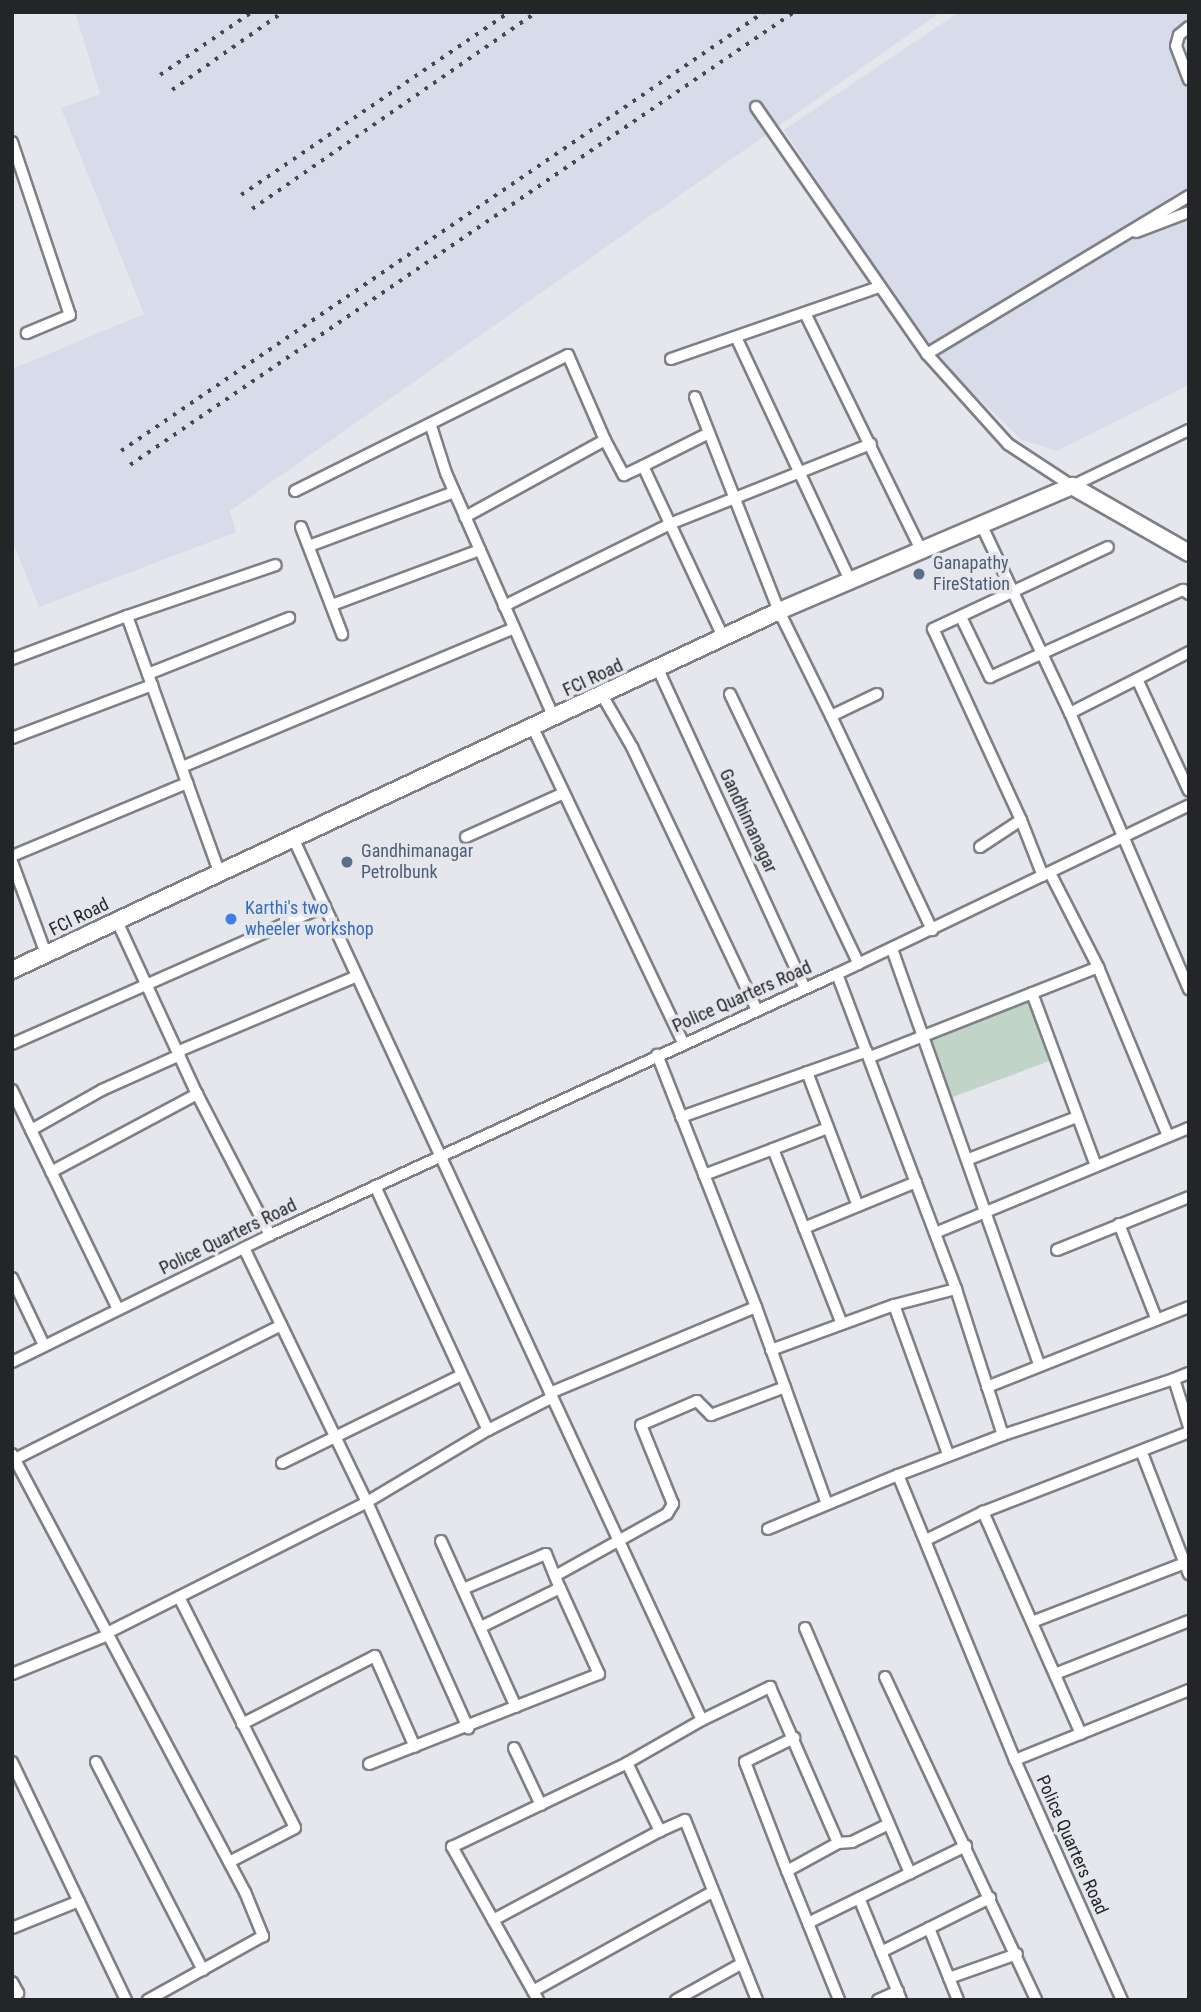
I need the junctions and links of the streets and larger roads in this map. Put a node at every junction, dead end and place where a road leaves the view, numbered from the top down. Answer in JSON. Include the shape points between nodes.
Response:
{"nodes":[{"id":1,"x":1189,"y":27,"type":"edge"},
{"id":2,"x":1189,"y":80,"type":"edge"},
{"id":3,"x":756,"y":107,"type":"dead end"},
{"id":4,"x":12,"y":142,"type":"edge"},
{"id":5,"x":1189,"y":196,"type":"edge"},
{"id":6,"x":1189,"y":212,"type":"edge"},
{"id":7,"x":1133,"y":233,"type":"junction"},
{"id":8,"x":878,"y":287,"type":"junction"},
{"id":9,"x":805,"y":313,"type":"junction"},
{"id":10,"x":27,"y":333,"type":"dead end"},
{"id":11,"x":736,"y":337,"type":"junction"},
{"id":12,"x":927,"y":354,"type":"junction"},
{"id":13,"x":671,"y":359,"type":"dead end"},
{"id":14,"x":695,"y":397,"type":"dead end"},
{"id":15,"x":431,"y":426,"type":"junction"},
{"id":16,"x":1189,"y":430,"type":"edge"},
{"id":17,"x":707,"y":434,"type":"junction"},
{"id":18,"x":605,"y":440,"type":"junction"},
{"id":19,"x":871,"y":444,"type":"junction"},
{"id":20,"x":643,"y":466,"type":"junction"},
{"id":21,"x":802,"y":473,"type":"junction"},
{"id":22,"x":1072,"y":486,"type":"junction"},
{"id":23,"x":295,"y":491,"type":"dead end"},
{"id":24,"x":454,"y":492,"type":"junction"},
{"id":25,"x":736,"y":498,"type":"junction"},
{"id":26,"x":465,"y":517,"type":"junction"},
{"id":27,"x":672,"y":523,"type":"junction"},
{"id":28,"x":981,"y":524,"type":"junction"},
{"id":29,"x":301,"y":527,"type":"dead end"},
{"id":30,"x":309,"y":546,"type":"junction"},
{"id":31,"x":1108,"y":547,"type":"dead end"},
{"id":32,"x":480,"y":550,"type":"junction"},
{"id":33,"x":921,"y":550,"type":"junction"},
{"id":34,"x":1189,"y":553,"type":"edge"},
{"id":35,"x":276,"y":565,"type":"dead end"},
{"id":36,"x":850,"y":582,"type":"junction"},
{"id":37,"x":1187,"y":588,"type":"edge"},
{"id":38,"x":1014,"y":594,"type":"junction"},
{"id":39,"x":332,"y":605,"type":"junction"},
{"id":40,"x":504,"y":606,"type":"junction"},
{"id":41,"x":779,"y":611,"type":"junction"},
{"id":42,"x":127,"y":616,"type":"junction"},
{"id":43,"x":961,"y":617,"type":"junction"},
{"id":44,"x":289,"y":618,"type":"dead end"},
{"id":45,"x":514,"y":628,"type":"junction"},
{"id":46,"x":342,"y":634,"type":"dead end"},
{"id":47,"x":724,"y":639,"type":"junction"},
{"id":48,"x":1041,"y":652,"type":"junction"},
{"id":49,"x":1189,"y":652,"type":"edge"},
{"id":50,"x":12,"y":659,"type":"edge"},
{"id":51,"x":658,"y":669,"type":"junction"},
{"id":52,"x":1137,"y":679,"type":"junction"},
{"id":53,"x":150,"y":680,"type":"junction"},
{"id":54,"x":730,"y":694,"type":"dead end"},
{"id":55,"x":877,"y":694,"type":"dead end"},
{"id":56,"x":602,"y":695,"type":"junction"},
{"id":57,"x":1070,"y":713,"type":"junction"},
{"id":58,"x":831,"y":716,"type":"junction"},
{"id":59,"x":554,"y":718,"type":"junction"},
{"id":60,"x":533,"y":728,"type":"junction"},
{"id":61,"x":12,"y":738,"type":"edge"},
{"id":62,"x":181,"y":767,"type":"junction"},
{"id":63,"x":187,"y":783,"type":"junction"},
{"id":64,"x":1189,"y":791,"type":"edge"},
{"id":65,"x":564,"y":793,"type":"junction"},
{"id":66,"x":1189,"y":805,"type":"edge"},
{"id":67,"x":1021,"y":820,"type":"junction"},
{"id":68,"x":466,"y":836,"type":"dead end"},
{"id":69,"x":1125,"y":836,"type":"junction"},
{"id":70,"x":294,"y":839,"type":"junction"},
{"id":71,"x":980,"y":847,"type":"dead end"},
{"id":72,"x":12,"y":856,"type":"edge"},
{"id":73,"x":12,"y":862,"type":"edge"},
{"id":74,"x":220,"y":874,"type":"junction"},
{"id":75,"x":1046,"y":875,"type":"junction"},
{"id":76,"x":26,"y":899,"type":"junction"},
{"id":77,"x":12,"y":903,"type":"edge"},
{"id":78,"x":325,"y":906,"type":"junction"},
{"id":79,"x":116,"y":919,"type":"junction"},
{"id":80,"x":932,"y":930,"type":"junction"},
{"id":81,"x":892,"y":949,"type":"junction"},
{"id":82,"x":46,"y":954,"type":"junction"},
{"id":83,"x":859,"y":964,"type":"junction"},
{"id":84,"x":1098,"y":967,"type":"junction"},
{"id":85,"x":12,"y":970,"type":"edge"},
{"id":86,"x":837,"y":974,"type":"junction"},
{"id":87,"x":357,"y":976,"type":"junction"},
{"id":88,"x":148,"y":984,"type":"junction"},
{"id":89,"x":806,"y":988,"type":"junction"},
{"id":90,"x":1189,"y":989,"type":"edge"},
{"id":91,"x":1032,"y":993,"type":"junction"},
{"id":92,"x":757,"y":1010,"type":"junction"},
{"id":93,"x":925,"y":1035,"type":"junction"},
{"id":94,"x":682,"y":1043,"type":"junction"},
{"id":95,"x":12,"y":1044,"type":"edge"},
{"id":96,"x":179,"y":1053,"type":"junction"},
{"id":97,"x":869,"y":1054,"type":"junction"},
{"id":98,"x":657,"y":1055,"type":"junction"},
{"id":99,"x":807,"y":1072,"type":"junction"},
{"id":100,"x":12,"y":1090,"type":"edge"},
{"id":101,"x":197,"y":1094,"type":"junction"},
{"id":102,"x":681,"y":1117,"type":"junction"},
{"id":103,"x":1077,"y":1117,"type":"junction"},
{"id":104,"x":828,"y":1128,"type":"junction"},
{"id":105,"x":1189,"y":1128,"type":"edge"},
{"id":106,"x":31,"y":1130,"type":"junction"},
{"id":107,"x":1168,"y":1136,"type":"junction"},
{"id":108,"x":773,"y":1149,"type":"junction"},
{"id":109,"x":440,"y":1156,"type":"junction"},
{"id":110,"x":969,"y":1159,"type":"junction"},
{"id":111,"x":1096,"y":1166,"type":"junction"},
{"id":112,"x":51,"y":1172,"type":"junction"},
{"id":113,"x":704,"y":1175,"type":"junction"},
{"id":114,"x":916,"y":1182,"type":"junction"},
{"id":115,"x":375,"y":1186,"type":"junction"},
{"id":116,"x":1189,"y":1197,"type":"edge"},
{"id":117,"x":858,"y":1206,"type":"junction"},
{"id":118,"x":987,"y":1210,"type":"junction"},
{"id":119,"x":1119,"y":1224,"type":"junction"},
{"id":120,"x":804,"y":1228,"type":"junction"},
{"id":121,"x":935,"y":1233,"type":"junction"},
{"id":122,"x":270,"y":1235,"type":"junction"},
{"id":123,"x":244,"y":1248,"type":"junction"},
{"id":124,"x":1057,"y":1250,"type":"dead end"},
{"id":125,"x":12,"y":1278,"type":"edge"},
{"id":126,"x":956,"y":1289,"type":"junction"},
{"id":127,"x":894,"y":1305,"type":"junction"},
{"id":128,"x":756,"y":1307,"type":"junction"},
{"id":129,"x":1189,"y":1307,"type":"edge"},
{"id":130,"x":118,"y":1309,"type":"junction"},
{"id":131,"x":1156,"y":1318,"type":"junction"},
{"id":132,"x":842,"y":1324,"type":"junction"},
{"id":133,"x":281,"y":1325,"type":"junction"},
{"id":134,"x":44,"y":1345,"type":"junction"},
{"id":135,"x":771,"y":1350,"type":"junction"},
{"id":136,"x":12,"y":1362,"type":"edge"},
{"id":137,"x":1040,"y":1364,"type":"junction"},
{"id":138,"x":1189,"y":1373,"type":"edge"},
{"id":139,"x":461,"y":1375,"type":"junction"},
{"id":140,"x":1174,"y":1379,"type":"junction"},
{"id":141,"x":785,"y":1387,"type":"junction"},
{"id":142,"x":987,"y":1387,"type":"junction"},
{"id":143,"x":551,"y":1395,"type":"junction"},
{"id":144,"x":1189,"y":1427,"type":"edge"},
{"id":145,"x":488,"y":1430,"type":"junction"},
{"id":146,"x":1189,"y":1432,"type":"edge"},
{"id":147,"x":1003,"y":1435,"type":"junction"},
{"id":148,"x":336,"y":1438,"type":"junction"},
{"id":149,"x":1142,"y":1453,"type":"junction"},
{"id":150,"x":948,"y":1454,"type":"junction"},
{"id":151,"x":14,"y":1456,"type":"edge"},
{"id":152,"x":282,"y":1463,"type":"dead end"},
{"id":153,"x":898,"y":1475,"type":"junction"},
{"id":154,"x":367,"y":1502,"type":"junction"},
{"id":155,"x":827,"y":1504,"type":"junction"},
{"id":156,"x":983,"y":1512,"type":"junction"},
{"id":157,"x":768,"y":1529,"type":"dead end"},
{"id":158,"x":616,"y":1540,"type":"junction"},
{"id":159,"x":926,"y":1540,"type":"junction"},
{"id":160,"x":441,"y":1541,"type":"dead end"},
{"id":161,"x":1187,"y":1569,"type":"edge"},
{"id":162,"x":555,"y":1576,"type":"junction"},
{"id":163,"x":560,"y":1588,"type":"junction"},
{"id":164,"x":463,"y":1589,"type":"junction"},
{"id":165,"x":179,"y":1597,"type":"junction"},
{"id":166,"x":1189,"y":1621,"type":"edge"},
{"id":167,"x":1032,"y":1622,"type":"junction"},
{"id":168,"x":481,"y":1628,"type":"junction"},
{"id":169,"x":805,"y":1628,"type":"dead end"},
{"id":170,"x":108,"y":1634,"type":"junction"},
{"id":171,"x":12,"y":1674,"type":"edge"},
{"id":172,"x":1055,"y":1674,"type":"junction"},
{"id":173,"x":885,"y":1677,"type":"dead end"},
{"id":174,"x":1189,"y":1690,"type":"edge"},
{"id":175,"x":516,"y":1707,"type":"junction"},
{"id":176,"x":702,"y":1720,"type":"junction"},
{"id":177,"x":242,"y":1724,"type":"junction"},
{"id":178,"x":468,"y":1728,"type":"junction"},
{"id":179,"x":1081,"y":1734,"type":"junction"},
{"id":180,"x":794,"y":1738,"type":"junction"},
{"id":181,"x":415,"y":1747,"type":"junction"},
{"id":182,"x":514,"y":1748,"type":"dead end"},
{"id":183,"x":1015,"y":1760,"type":"junction"},
{"id":184,"x":12,"y":1762,"type":"edge"},
{"id":185,"x":96,"y":1762,"type":"dead end"},
{"id":186,"x":627,"y":1763,"type":"junction"},
{"id":187,"x":369,"y":1764,"type":"dead end"},
{"id":188,"x":541,"y":1805,"type":"junction"},
{"id":189,"x":889,"y":1824,"type":"junction"},
{"id":190,"x":660,"y":1831,"type":"junction"},
{"id":191,"x":838,"y":1843,"type":"junction"},
{"id":192,"x":966,"y":1846,"type":"junction"},
{"id":193,"x":229,"y":1862,"type":"junction"},
{"id":194,"x":787,"y":1871,"type":"junction"},
{"id":195,"x":910,"y":1873,"type":"junction"},
{"id":196,"x":712,"y":1892,"type":"junction"},
{"id":197,"x":859,"y":1898,"type":"junction"},
{"id":198,"x":990,"y":1898,"type":"junction"},
{"id":199,"x":79,"y":1901,"type":"junction"},
{"id":200,"x":493,"y":1920,"type":"junction"},
{"id":201,"x":808,"y":1923,"type":"junction"},
{"id":202,"x":12,"y":1928,"type":"edge"},
{"id":203,"x":929,"y":1928,"type":"junction"},
{"id":204,"x":881,"y":1952,"type":"junction"},
{"id":205,"x":1017,"y":1954,"type":"junction"},
{"id":206,"x":741,"y":1964,"type":"junction"},
{"id":207,"x":203,"y":1970,"type":"junction"},
{"id":208,"x":949,"y":1978,"type":"junction"},
{"id":209,"x":12,"y":1982,"type":"edge"},
{"id":210,"x":535,"y":1995,"type":"edge"},
{"id":211,"x":900,"y":1995,"type":"edge"},
{"id":212,"x":12,"y":1996,"type":"edge"},
{"id":213,"x":690,"y":1996,"type":"edge"},
{"id":214,"x":1031,"y":1998,"type":"edge"},
{"id":215,"x":126,"y":2000,"type":"edge"},
{"id":216,"x":148,"y":2000,"type":"edge"},
{"id":217,"x":676,"y":2000,"type":"edge"},
{"id":218,"x":757,"y":2000,"type":"edge"},
{"id":219,"x":839,"y":2000,"type":"edge"},
{"id":220,"x":878,"y":2000,"type":"edge"},
{"id":221,"x":958,"y":2000,"type":"edge"},
{"id":222,"x":1122,"y":2000,"type":"edge"}],
"edges":[{"from":1,"to":2,"type":"street","via":[[1179,35],[1176,46]]},
{"from":3,"to":8,"type":"street"},
{"from":4,"to":10,"type":"street","via":[[70,315]]},
{"from":5,"to":7,"type":"street","via":[[1146,219]]},
{"from":6,"to":7,"type":"street"},
{"from":7,"to":12,"type":"street"},
{"from":8,"to":9,"type":"street"},
{"from":8,"to":12,"type":"street"},
{"from":9,"to":11,"type":"street"},
{"from":9,"to":19,"type":"street"},
{"from":11,"to":13,"type":"street"},
{"from":11,"to":21,"type":"street"},
{"from":12,"to":22,"type":"street","via":[[1009,444]]},
{"from":14,"to":17,"type":"street"},
{"from":15,"to":18,"type":"street","via":[[568,355]]},
{"from":15,"to":23,"type":"street"},
{"from":15,"to":24,"type":"street"},
{"from":16,"to":22,"type":"street"},
{"from":17,"to":20,"type":"street"},
{"from":17,"to":25,"type":"street"},
{"from":18,"to":20,"type":"street","via":[[624,475]]},
{"from":18,"to":26,"type":"street"},
{"from":19,"to":21,"type":"street"},
{"from":19,"to":33,"type":"street"},
{"from":20,"to":27,"type":"street"},
{"from":21,"to":25,"type":"street"},
{"from":21,"to":36,"type":"street"},
{"from":22,"to":28,"type":"street","name":"FCI Road"},
{"from":22,"to":34,"type":"street"},
{"from":24,"to":26,"type":"street"},
{"from":24,"to":30,"type":"street"},
{"from":25,"to":27,"type":"street"},
{"from":25,"to":41,"type":"street"},
{"from":26,"to":32,"type":"street"},
{"from":27,"to":40,"type":"street"},
{"from":27,"to":47,"type":"street"},
{"from":28,"to":33,"type":"street","name":"FCI Road"},
{"from":28,"to":38,"type":"street"},
{"from":29,"to":30,"type":"street"},
{"from":30,"to":39,"type":"street"},
{"from":31,"to":38,"type":"street"},
{"from":32,"to":39,"type":"street"},
{"from":32,"to":40,"type":"street"},
{"from":33,"to":36,"type":"street","name":"FCI Road"},
{"from":35,"to":42,"type":"street"},
{"from":36,"to":41,"type":"street","name":"FCI Road"},
{"from":37,"to":48,"type":"street"},
{"from":38,"to":43,"type":"street"},
{"from":38,"to":48,"type":"street"},
{"from":39,"to":46,"type":"street"},
{"from":40,"to":45,"type":"street"},
{"from":41,"to":47,"type":"street","name":"FCI Road"},
{"from":41,"to":58,"type":"street"},
{"from":42,"to":50,"type":"street"},
{"from":42,"to":53,"type":"street"},
{"from":43,"to":48,"type":"street","via":[[990,677]]},
{"from":43,"to":67,"type":"street","via":[[933,629]]},
{"from":44,"to":53,"type":"street"},
{"from":45,"to":59,"type":"street"},
{"from":45,"to":62,"type":"street"},
{"from":47,"to":51,"type":"street","name":"FCI Road"},
{"from":48,"to":57,"type":"street"},
{"from":49,"to":52,"type":"street"},
{"from":51,"to":56,"type":"street","name":"FCI Road"},
{"from":51,"to":89,"type":"street","name":"Gandhimanagar"},
{"from":52,"to":57,"type":"street"},
{"from":52,"to":64,"type":"street"},
{"from":53,"to":61,"type":"street"},
{"from":53,"to":62,"type":"street"},
{"from":54,"to":83,"type":"street"},
{"from":55,"to":58,"type":"street"},
{"from":56,"to":59,"type":"street","name":"FCI Road"},
{"from":56,"to":92,"type":"street","via":[[632,747]]},
{"from":57,"to":69,"type":"street"},
{"from":58,"to":80,"type":"street"},
{"from":59,"to":60,"type":"street","name":"FCI Road"},
{"from":60,"to":65,"type":"street"},
{"from":60,"to":70,"type":"street","name":"FCI Road"},
{"from":62,"to":63,"type":"street"},
{"from":63,"to":72,"type":"street"},
{"from":63,"to":74,"type":"street"},
{"from":65,"to":68,"type":"street"},
{"from":65,"to":94,"type":"street"},
{"from":66,"to":69,"type":"street"},
{"from":67,"to":71,"type":"street"},
{"from":67,"to":75,"type":"street"},
{"from":69,"to":75,"type":"street"},
{"from":69,"to":90,"type":"street"},
{"from":70,"to":74,"type":"street","name":"FCI Road"},
{"from":70,"to":78,"type":"street"},
{"from":73,"to":76,"type":"street"},
{"from":74,"to":79,"type":"street","name":"FCI Road"},
{"from":75,"to":80,"type":"street"},
{"from":75,"to":84,"type":"street"},
{"from":76,"to":77,"type":"street"},
{"from":76,"to":82,"type":"street"},
{"from":78,"to":87,"type":"street"},
{"from":78,"to":88,"type":"street"},
{"from":79,"to":82,"type":"street","name":"FCI Road"},
{"from":79,"to":88,"type":"street"},
{"from":80,"to":81,"type":"street"},
{"from":81,"to":83,"type":"street"},
{"from":81,"to":93,"type":"street"},
{"from":82,"to":85,"type":"street","name":"FCI Road"},
{"from":83,"to":86,"type":"street"},
{"from":84,"to":91,"type":"street"},
{"from":84,"to":107,"type":"street"},
{"from":86,"to":89,"type":"street","name":"Police Quarters Road"},
{"from":86,"to":97,"type":"street","name":"Police Quarters Road"},
{"from":87,"to":96,"type":"street"},
{"from":87,"to":109,"type":"street"},
{"from":88,"to":95,"type":"street"},
{"from":88,"to":96,"type":"street"},
{"from":89,"to":92,"type":"street","name":"Police Quarters Road"},
{"from":91,"to":93,"type":"street"},
{"from":91,"to":103,"type":"street"},
{"from":92,"to":94,"type":"street","name":"Police Quarters Road"},
{"from":93,"to":97,"type":"street"},
{"from":93,"to":110,"type":"street"},
{"from":94,"to":98,"type":"street","name":"Police Quarters Road"},
{"from":96,"to":101,"type":"street"},
{"from":96,"to":106,"type":"street"},
{"from":97,"to":99,"type":"street"},
{"from":97,"to":114,"type":"street","name":"Police Quarters Road"},
{"from":98,"to":102,"type":"street"},
{"from":98,"to":109,"type":"street","name":"Police Quarters Road"},
{"from":99,"to":102,"type":"street"},
{"from":99,"to":104,"type":"street"},
{"from":100,"to":106,"type":"street"},
{"from":101,"to":112,"type":"street"},
{"from":101,"to":122,"type":"street"},
{"from":102,"to":113,"type":"street"},
{"from":103,"to":110,"type":"street"},
{"from":103,"to":111,"type":"street"},
{"from":104,"to":108,"type":"street"},
{"from":104,"to":117,"type":"street"},
{"from":105,"to":107,"type":"street"},
{"from":106,"to":112,"type":"street"},
{"from":107,"to":111,"type":"street"},
{"from":108,"to":113,"type":"street"},
{"from":108,"to":120,"type":"street"},
{"from":109,"to":115,"type":"street","name":"Police Quarters Road"},
{"from":109,"to":143,"type":"street"},
{"from":110,"to":118,"type":"street"},
{"from":111,"to":118,"type":"street"},
{"from":112,"to":130,"type":"street"},
{"from":113,"to":128,"type":"street"},
{"from":114,"to":117,"type":"street"},
{"from":114,"to":121,"type":"street","name":"Police Quarters Road"},
{"from":115,"to":122,"type":"street","name":"Police Quarters Road"},
{"from":115,"to":139,"type":"street"},
{"from":116,"to":119,"type":"street"},
{"from":117,"to":120,"type":"street"},
{"from":118,"to":121,"type":"street"},
{"from":118,"to":137,"type":"street"},
{"from":119,"to":124,"type":"street"},
{"from":119,"to":131,"type":"street"},
{"from":120,"to":132,"type":"street"},
{"from":121,"to":126,"type":"street","name":"Police Quarters Road"},
{"from":122,"to":123,"type":"street","name":"Police Quarters Road"},
{"from":123,"to":130,"type":"street","name":"Police Quarters Road"},
{"from":123,"to":133,"type":"street"},
{"from":125,"to":134,"type":"street"},
{"from":126,"to":127,"type":"street"},
{"from":126,"to":142,"type":"street","name":"Police Quarters Road"},
{"from":127,"to":132,"type":"street"},
{"from":127,"to":150,"type":"street"},
{"from":128,"to":135,"type":"street"},
{"from":128,"to":143,"type":"street"},
{"from":129,"to":131,"type":"street"},
{"from":130,"to":134,"type":"street","name":"Police Quarters Road"},
{"from":131,"to":137,"type":"street"},
{"from":132,"to":135,"type":"street"},
{"from":133,"to":148,"type":"street"},
{"from":133,"to":151,"type":"street"},
{"from":134,"to":136,"type":"street","name":"Police Quarters Road"},
{"from":135,"to":141,"type":"street"},
{"from":137,"to":142,"type":"street"},
{"from":138,"to":140,"type":"street"},
{"from":139,"to":145,"type":"street"},
{"from":139,"to":148,"type":"street"},
{"from":140,"to":144,"type":"street"},
{"from":140,"to":147,"type":"street"},
{"from":141,"to":155,"type":"street"},
{"from":141,"to":158,"type":"street","via":[[711,1415],[697,1401],[640,1425],[673,1504],[667,1514]]},
{"from":142,"to":147,"type":"street","name":"Police Quarters Road"},
{"from":143,"to":145,"type":"street"},
{"from":143,"to":158,"type":"street"},
{"from":145,"to":154,"type":"street"},
{"from":146,"to":149,"type":"street"},
{"from":147,"to":150,"type":"street"},
{"from":148,"to":152,"type":"street"},
{"from":148,"to":154,"type":"street"},
{"from":149,"to":156,"type":"street"},
{"from":149,"to":161,"type":"street"},
{"from":150,"to":153,"type":"street"},
{"from":151,"to":170,"type":"street"},
{"from":153,"to":155,"type":"street"},
{"from":153,"to":159,"type":"street"},
{"from":154,"to":165,"type":"street"},
{"from":154,"to":178,"type":"street"},
{"from":155,"to":157,"type":"street"},
{"from":156,"to":159,"type":"street"},
{"from":156,"to":167,"type":"street"},
{"from":158,"to":162,"type":"street"},
{"from":158,"to":176,"type":"street"},
{"from":159,"to":183,"type":"street"},
{"from":160,"to":164,"type":"street"},
{"from":161,"to":167,"type":"street"},
{"from":162,"to":163,"type":"street"},
{"from":162,"to":164,"type":"street","via":[[546,1553]]},
{"from":163,"to":168,"type":"street"},
{"from":163,"to":175,"type":"street","via":[[599,1674]]},
{"from":164,"to":168,"type":"street"},
{"from":165,"to":170,"type":"street"},
{"from":165,"to":177,"type":"street"},
{"from":166,"to":172,"type":"street"},
{"from":167,"to":172,"type":"street"},
{"from":168,"to":175,"type":"street"},
{"from":169,"to":189,"type":"street"},
{"from":170,"to":171,"type":"street"},
{"from":170,"to":193,"type":"street"},
{"from":172,"to":179,"type":"street"},
{"from":173,"to":192,"type":"street"},
{"from":174,"to":179,"type":"street","name":"Police Quarters Road"},
{"from":175,"to":178,"type":"street"},
{"from":176,"to":180,"type":"street","via":[[770,1687]]},
{"from":176,"to":186,"type":"street"},
{"from":177,"to":181,"type":"street","via":[[375,1656]]},
{"from":177,"to":193,"type":"street","via":[[295,1828]]},
{"from":178,"to":181,"type":"street"},
{"from":179,"to":183,"type":"street","name":"Police Quarters Road"},
{"from":180,"to":191,"type":"street"},
{"from":180,"to":194,"type":"street","via":[[745,1762]]},
{"from":181,"to":187,"type":"street"},
{"from":182,"to":188,"type":"street"},
{"from":183,"to":222,"type":"street","name":"Police Quarters Road"},
{"from":184,"to":199,"type":"street"},
{"from":185,"to":207,"type":"street"},
{"from":186,"to":188,"type":"street"},
{"from":186,"to":190,"type":"street"},
{"from":188,"to":200,"type":"street","via":[[452,1847]]},
{"from":189,"to":191,"type":"street","via":[[852,1842]]},
{"from":189,"to":195,"type":"street"},
{"from":190,"to":196,"type":"street","via":[[685,1820]]},
{"from":190,"to":200,"type":"street"},
{"from":191,"to":194,"type":"street"},
{"from":192,"to":195,"type":"street"},
{"from":192,"to":198,"type":"street"},
{"from":193,"to":207,"type":"street","via":[[263,1936]]},
{"from":194,"to":201,"type":"street"},
{"from":195,"to":197,"type":"street"},
{"from":196,"to":206,"type":"street"},
{"from":196,"to":210,"type":"street"},
{"from":197,"to":201,"type":"street"},
{"from":197,"to":204,"type":"street"},
{"from":198,"to":203,"type":"street"},
{"from":198,"to":205,"type":"street"},
{"from":199,"to":202,"type":"street"},
{"from":199,"to":215,"type":"street"},
{"from":200,"to":210,"type":"street"},
{"from":201,"to":219,"type":"street"},
{"from":203,"to":204,"type":"street"},
{"from":203,"to":208,"type":"street"},
{"from":204,"to":211,"type":"street"},
{"from":205,"to":208,"type":"street"},
{"from":205,"to":214,"type":"street"},
{"from":206,"to":213,"type":"street"},
{"from":206,"to":218,"type":"street"},
{"from":207,"to":216,"type":"street"},
{"from":208,"to":221,"type":"street"},
{"from":209,"to":212,"type":"street","via":[[18,1993]]},
{"from":211,"to":220,"type":"street"},
{"from":213,"to":217,"type":"street"}]}
